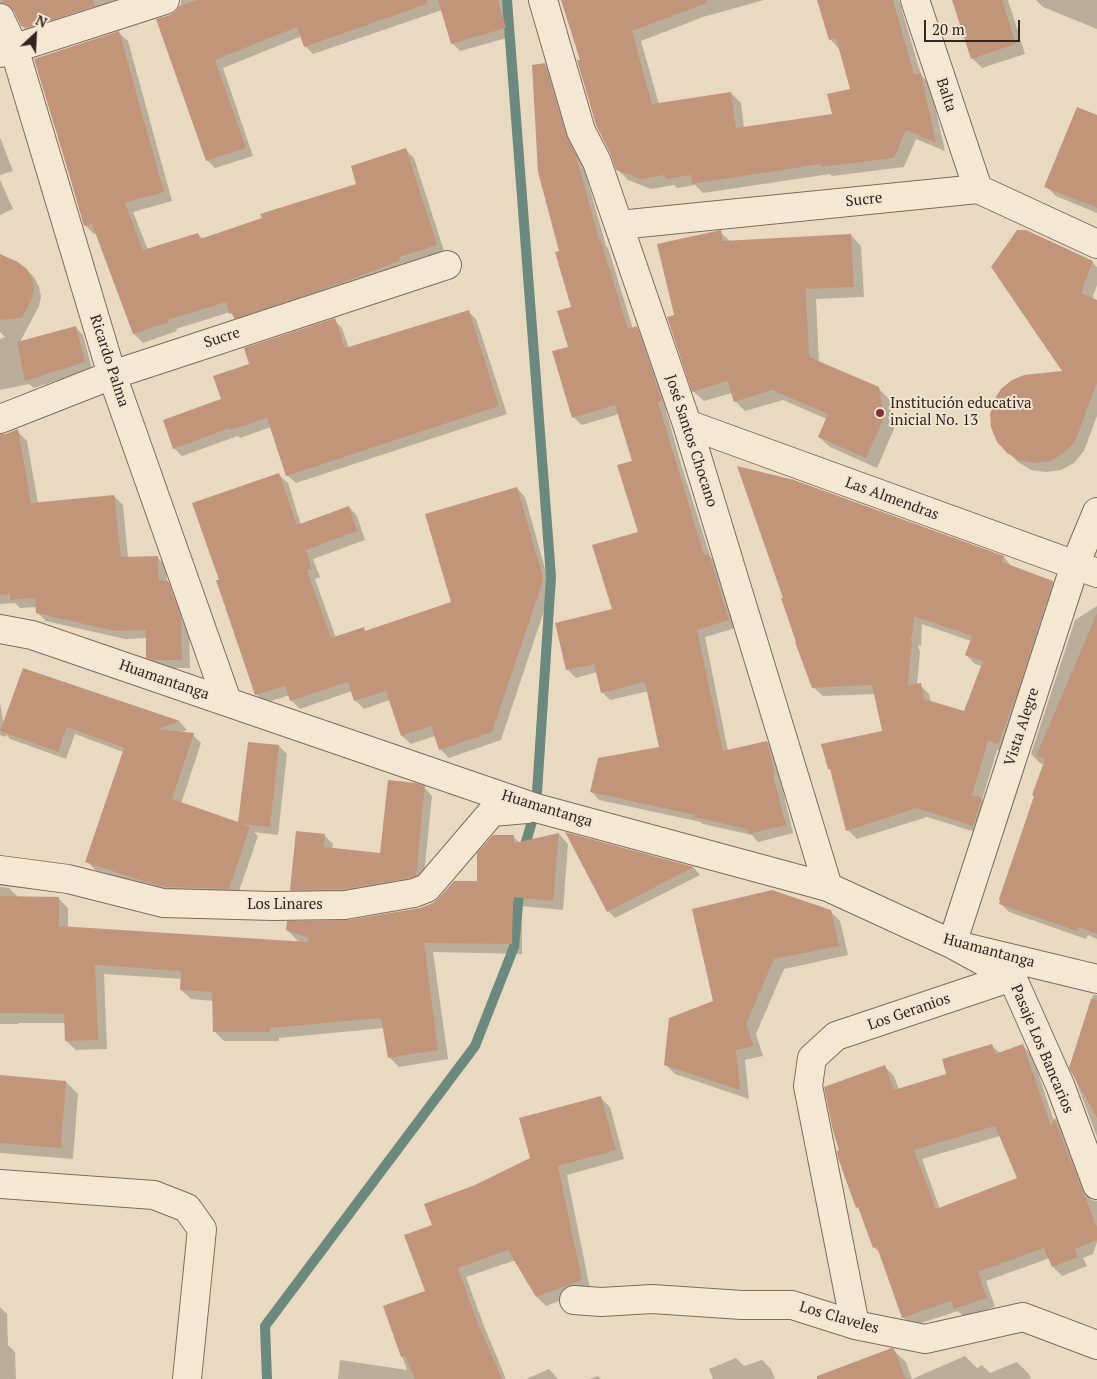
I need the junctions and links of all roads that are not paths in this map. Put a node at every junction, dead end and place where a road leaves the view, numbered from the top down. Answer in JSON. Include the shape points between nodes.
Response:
{"nodes":[{"id":1,"x":165,"y":0,"type":"edge"},
{"id":2,"x":543,"y":0,"type":"edge"},
{"id":3,"x":915,"y":0,"type":"edge"},
{"id":4,"x":0,"y":18,"type":"edge"},
{"id":5,"x":7,"y":50,"type":"edge"},
{"id":6,"x":978,"y":189,"type":"junction"},
{"id":7,"x":619,"y":225,"type":"junction"},
{"id":8,"x":1097,"y":244,"type":"edge"},
{"id":9,"x":447,"y":265,"type":"dead end"},
{"id":10,"x":112,"y":375,"type":"junction"},
{"id":11,"x":0,"y":419,"type":"edge"},
{"id":12,"x":687,"y":424,"type":"junction"},
{"id":13,"x":1097,"y":512,"type":"edge"},
{"id":14,"x":1086,"y":569,"type":"edge"},
{"id":15,"x":0,"y":629,"type":"edge"},
{"id":16,"x":227,"y":702,"type":"junction"},
{"id":17,"x":536,"y":808,"type":"junction"},
{"id":18,"x":0,"y":870,"type":"edge"},
{"id":19,"x":828,"y":887,"type":"junction"},
{"id":20,"x":952,"y":944,"type":"junction"},
{"id":21,"x":1012,"y":977,"type":"junction"},
{"id":22,"x":1097,"y":979,"type":"edge"},
{"id":23,"x":0,"y":1184,"type":"edge"},
{"id":24,"x":1097,"y":1185,"type":"edge"},
{"id":25,"x":574,"y":1300,"type":"dead end"},
{"id":26,"x":855,"y":1325,"type":"junction"},
{"id":27,"x":1097,"y":1345,"type":"edge"},
{"id":28,"x":188,"y":1379,"type":"edge"}],
"edges":[{"from":1,"to":5,"type":"street"},
{"from":2,"to":7,"type":"street","name":"José Santos Chocano","via":[[582,131],[597,162]]},
{"from":3,"to":6,"type":"street","name":"Balta"},
{"from":4,"to":5,"type":"street","name":"Ricardo Palma"},
{"from":5,"to":10,"type":"street","name":"Ricardo Palma"},
{"from":6,"to":7,"type":"street","name":"Sucre"},
{"from":6,"to":8,"type":"street"},
{"from":7,"to":12,"type":"street","name":"José Santos Chocano"},
{"from":9,"to":10,"type":"street","name":"Sucre"},
{"from":10,"to":11,"type":"street","name":"Sucre"},
{"from":10,"to":16,"type":"street","name":"Ricardo Palma"},
{"from":12,"to":14,"type":"street","name":"Las Almendras"},
{"from":12,"to":19,"type":"street","name":"José Santos Chocano"},
{"from":13,"to":14,"type":"street","name":"Vista Alegre"},
{"from":14,"to":20,"type":"street","name":"Vista Alegre"},
{"from":15,"to":16,"type":"street","name":"Huamantanga","via":[[32,635]]},
{"from":16,"to":17,"type":"street","name":"Huamantanga"},
{"from":17,"to":18,"type":"street","name":"Los Linares","via":[[492,812],[427,888],[345,905],[163,903],[68,879]]},
{"from":17,"to":19,"type":"street","name":"Huamantanga"},
{"from":19,"to":20,"type":"street","name":"Huamantanga"},
{"from":20,"to":21,"type":"street","name":"Pasaje Los Bancarios"},
{"from":20,"to":22,"type":"street","name":"Huamantanga"},
{"from":21,"to":24,"type":"street","name":"Pasaje Los Bancarios","via":[[1060,1085]]},
{"from":21,"to":26,"type":"street","name":"Los Geranios","via":[[836,1036],[812,1058],[808,1086]]},
{"from":23,"to":28,"type":"street","via":[[154,1195],[187,1208],[202,1229]]},
{"from":25,"to":26,"type":"street","name":"Los Claveles","via":[[652,1299],[742,1306],[792,1305]]},
{"from":26,"to":27,"type":"street","name":"Los Claveles","via":[[925,1339],[1022,1317]]}]}
